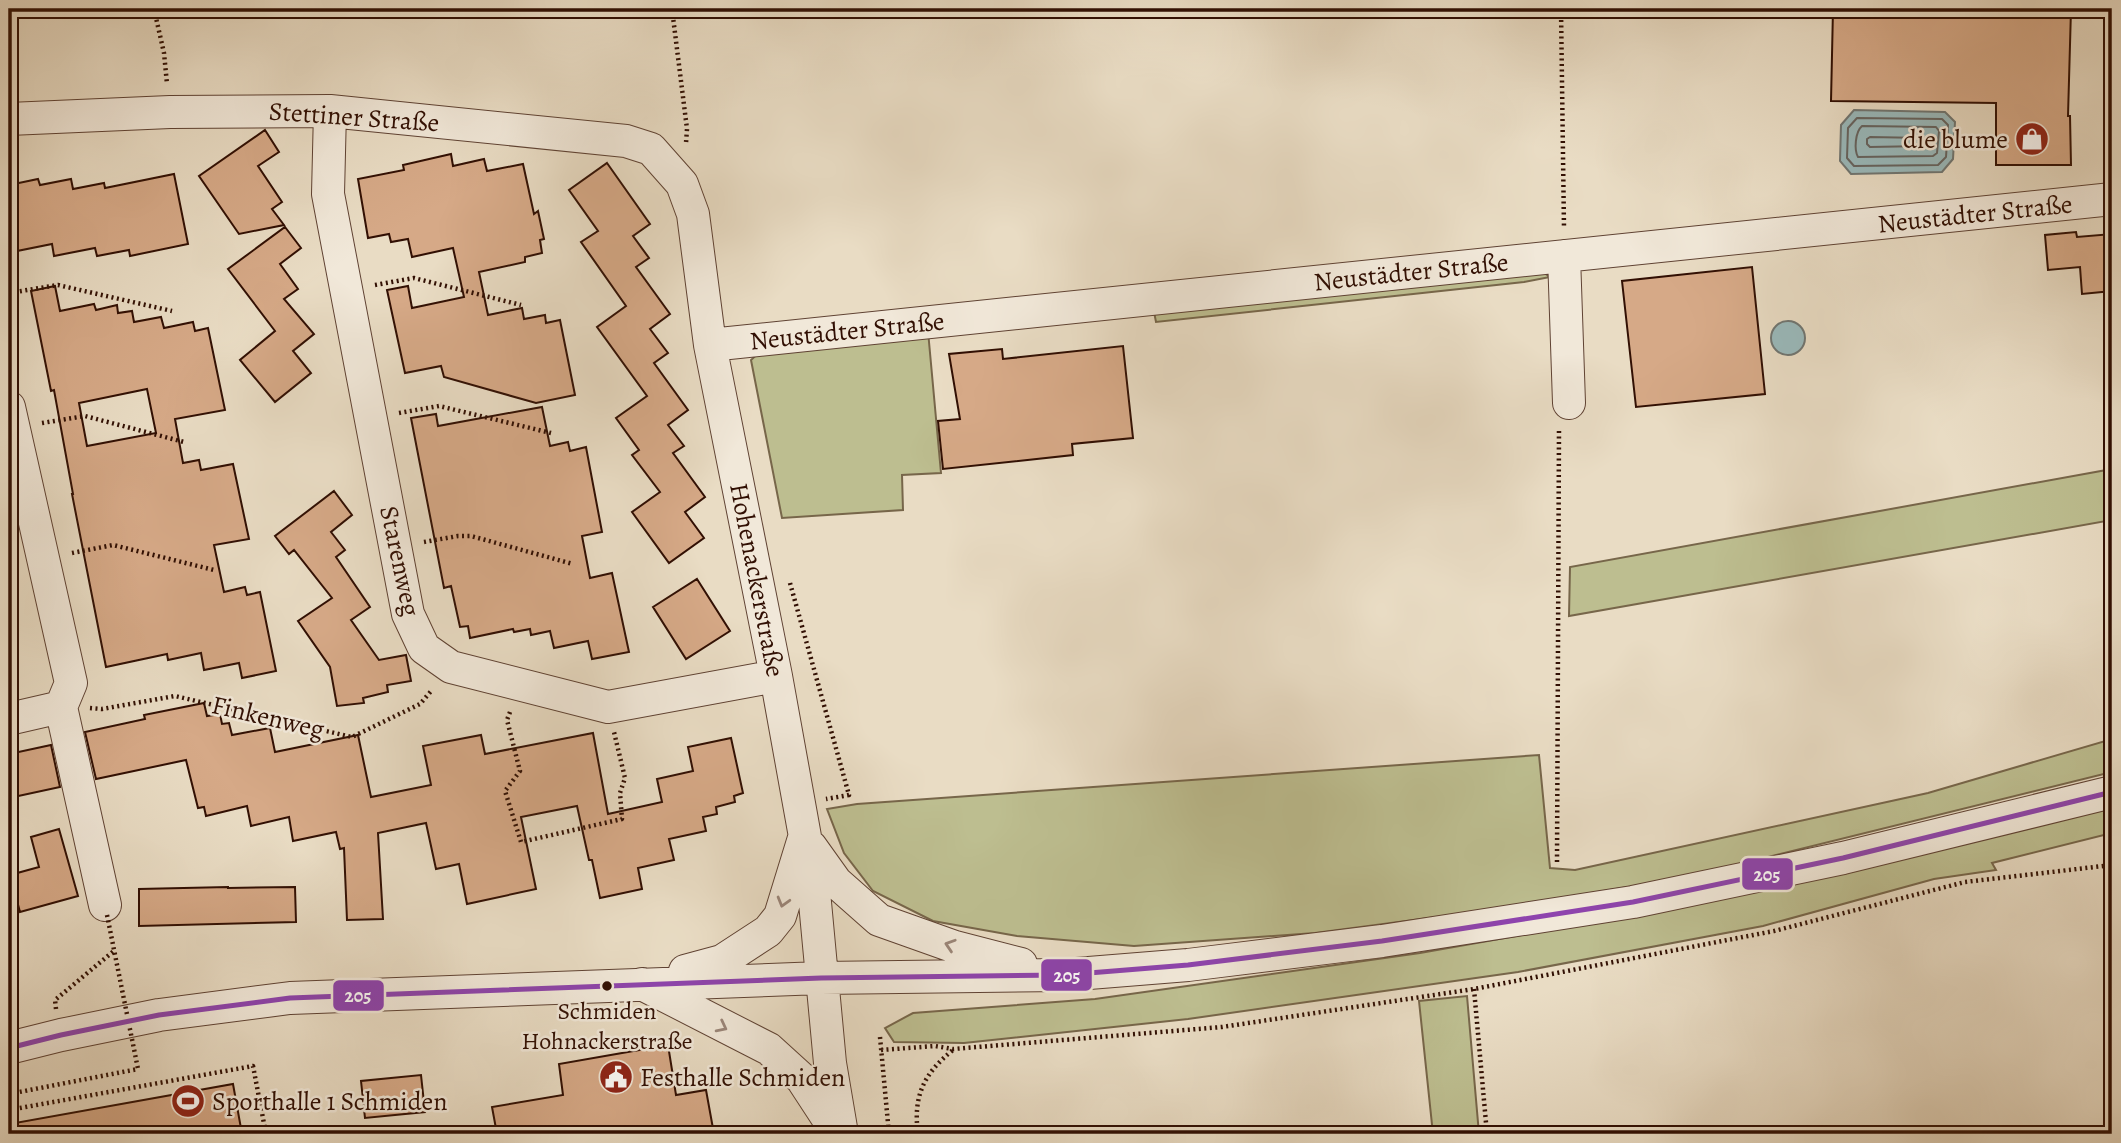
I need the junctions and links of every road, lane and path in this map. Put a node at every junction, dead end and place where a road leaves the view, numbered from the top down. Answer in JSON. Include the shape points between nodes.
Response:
{"nodes":[{"id":1,"x":154,"y":9,"type":"edge"},
{"id":2,"x":672,"y":9,"type":"edge"},
{"id":3,"x":1562,"y":9,"type":"edge"},
{"id":4,"x":330,"y":111,"type":"junction"},
{"id":5,"x":170,"y":112,"type":"junction"},
{"id":6,"x":9,"y":119,"type":"edge"},
{"id":7,"x":682,"y":184,"type":"junction"},
{"id":8,"x":2112,"y":199,"type":"edge"},
{"id":9,"x":1564,"y":256,"type":"junction"},
{"id":10,"x":346,"y":290,"type":"junction"},
{"id":11,"x":9,"y":293,"type":"edge"},
{"id":12,"x":521,"y":305,"type":"dead end"},
{"id":13,"x":172,"y":311,"type":"dead end"},
{"id":14,"x":710,"y":345,"type":"junction"},
{"id":15,"x":1569,"y":403,"type":"joint"},
{"id":16,"x":11,"y":418,"type":"edge"},
{"id":17,"x":371,"y":418,"type":"junction"},
{"id":18,"x":551,"y":433,"type":"dead end"},
{"id":19,"x":184,"y":442,"type":"dead end"},
{"id":20,"x":395,"y":548,"type":"junction"},
{"id":21,"x":42,"y":558,"type":"junction"},
{"id":22,"x":573,"y":564,"type":"dead end"},
{"id":23,"x":214,"y":570,"type":"dead end"},
{"id":24,"x":786,"y":571,"type":"dead end"},
{"id":25,"x":452,"y":667,"type":"junction"},
{"id":26,"x":776,"y":676,"type":"junction"},
{"id":27,"x":519,"y":684,"type":"junction"},
{"id":28,"x":61,"y":707,"type":"junction"},
{"id":29,"x":608,"y":707,"type":"junction"},
{"id":30,"x":9,"y":719,"type":"edge"},
{"id":31,"x":2112,"y":792,"type":"edge"},
{"id":32,"x":849,"y":795,"type":"dead end"},
{"id":33,"x":804,"y":837,"type":"junction"},
{"id":34,"x":1557,"y":862,"type":"dead end"},
{"id":35,"x":2112,"y":865,"type":"edge"},
{"id":36,"x":106,"y":910,"type":"joint"},
{"id":37,"x":115,"y":950,"type":"junction"},
{"id":38,"x":1064,"y":975,"type":"junction"},
{"id":39,"x":821,"y":978,"type":"junction"},
{"id":40,"x":640,"y":984,"type":"junction"},
{"id":41,"x":1474,"y":989,"type":"junction"},
{"id":42,"x":55,"y":1000,"type":"dead end"},
{"id":43,"x":880,"y":1037,"type":"dead end"},
{"id":44,"x":9,"y":1048,"type":"edge"},
{"id":45,"x":953,"y":1049,"type":"junction"},
{"id":46,"x":881,"y":1050,"type":"junction"},
{"id":47,"x":9,"y":1094,"type":"edge"},
{"id":48,"x":9,"y":1110,"type":"edge"},
{"id":49,"x":266,"y":1134,"type":"edge"},
{"id":50,"x":840,"y":1134,"type":"edge"},
{"id":51,"x":889,"y":1134,"type":"edge"},
{"id":52,"x":918,"y":1134,"type":"edge"},
{"id":53,"x":1486,"y":1134,"type":"edge"}],
"edges":[{"from":1,"to":5,"type":"path"},
{"from":2,"to":7,"type":"path","via":[[687,129]]},
{"from":3,"to":9,"type":"path"},
{"from":4,"to":5,"type":"street","name":"Stettiner Straße"},
{"from":4,"to":7,"type":"street","name":"Stettiner Straße","via":[[626,141],[651,149]]},
{"from":4,"to":10,"type":"street","name":"Starenweg","via":[[328,194]]},
{"from":5,"to":6,"type":"street","name":"Stettiner Straße"},
{"from":7,"to":14,"type":"street","name":"Hohenackerstraße","via":[[693,214]]},
{"from":8,"to":9,"type":"street","name":"Neustädter Straße"},
{"from":9,"to":14,"type":"street","name":"Neustädter Straße"},
{"from":9,"to":15,"type":"street"},
{"from":10,"to":12,"type":"path","via":[[414,278]]},
{"from":10,"to":17,"type":"street","name":"Starenweg"},
{"from":11,"to":13,"type":"path","via":[[58,285]]},
{"from":14,"to":26,"type":"street","name":"Hohenackerstraße"},
{"from":15,"to":34,"type":"path","via":[[1559,416]]},
{"from":16,"to":19,"type":"path","via":[[85,416]]},
{"from":16,"to":21,"type":"street"},
{"from":17,"to":18,"type":"path","via":[[439,406]]},
{"from":17,"to":20,"type":"street","name":"Starenweg"},
{"from":20,"to":22,"type":"path","via":[[471,536]]},
{"from":20,"to":25,"type":"street","name":"Starenweg","via":[[408,614],[424,648]]},
{"from":21,"to":23,"type":"path","via":[[113,545]]},
{"from":21,"to":28,"type":"street","via":[[71,684]]},
{"from":24,"to":32,"type":"path"},
{"from":25,"to":27,"type":"street","name":"Starenweg"},
{"from":25,"to":28,"type":"path","name":"Finkenweg","via":[[420,704],[352,737],[175,696],[102,709]]},
{"from":26,"to":29,"type":"street","name":"Starenweg"},
{"from":26,"to":33,"type":"street","name":"Hohenackerstraße"},
{"from":27,"to":29,"type":"street","name":"Starenweg"},
{"from":27,"to":29,"type":"path","via":[[507,720],[520,771],[505,790],[521,842],[622,819],[625,778]]},
{"from":28,"to":30,"type":"street"},
{"from":28,"to":36,"type":"street"},
{"from":31,"to":38,"type":"street","via":[[1843,858],[1633,902],[1382,941]]},
{"from":38,"to":33,"type":"street","one_way":true,"via":[[955,947],[879,919],[836,882]]},
{"from":33,"to":39,"type":"street","name":"Hohenackerstraße","via":[[813,881]]},
{"from":33,"to":40,"type":"street","one_way":true,"via":[[780,916],[768,931],[722,961]]},
{"from":35,"to":41,"type":"path","via":[[1965,882],[1774,931]]},
{"from":36,"to":37,"type":"path","bridge":true},
{"from":37,"to":42,"type":"path"},
{"from":37,"to":47,"type":"path","bridge":true,"via":[[138,1069]]},
{"from":38,"to":39,"type":"street"},
{"from":39,"to":40,"type":"street"},
{"from":39,"to":50,"type":"street","name":"Hohenackerstraße"},
{"from":40,"to":44,"type":"street","via":[[290,998],[159,1015]]},
{"from":40,"to":50,"type":"street","one_way":true,"via":[[769,1049],[802,1079]]},
{"from":41,"to":45,"type":"path","via":[[1222,1027]]},
{"from":41,"to":53,"type":"path"},
{"from":43,"to":46,"type":"path"},
{"from":45,"to":46,"type":"path"},
{"from":45,"to":52,"type":"path","via":[[921,1085]]},
{"from":46,"to":51,"type":"path"},
{"from":48,"to":49,"type":"path","via":[[253,1066]]}]}
